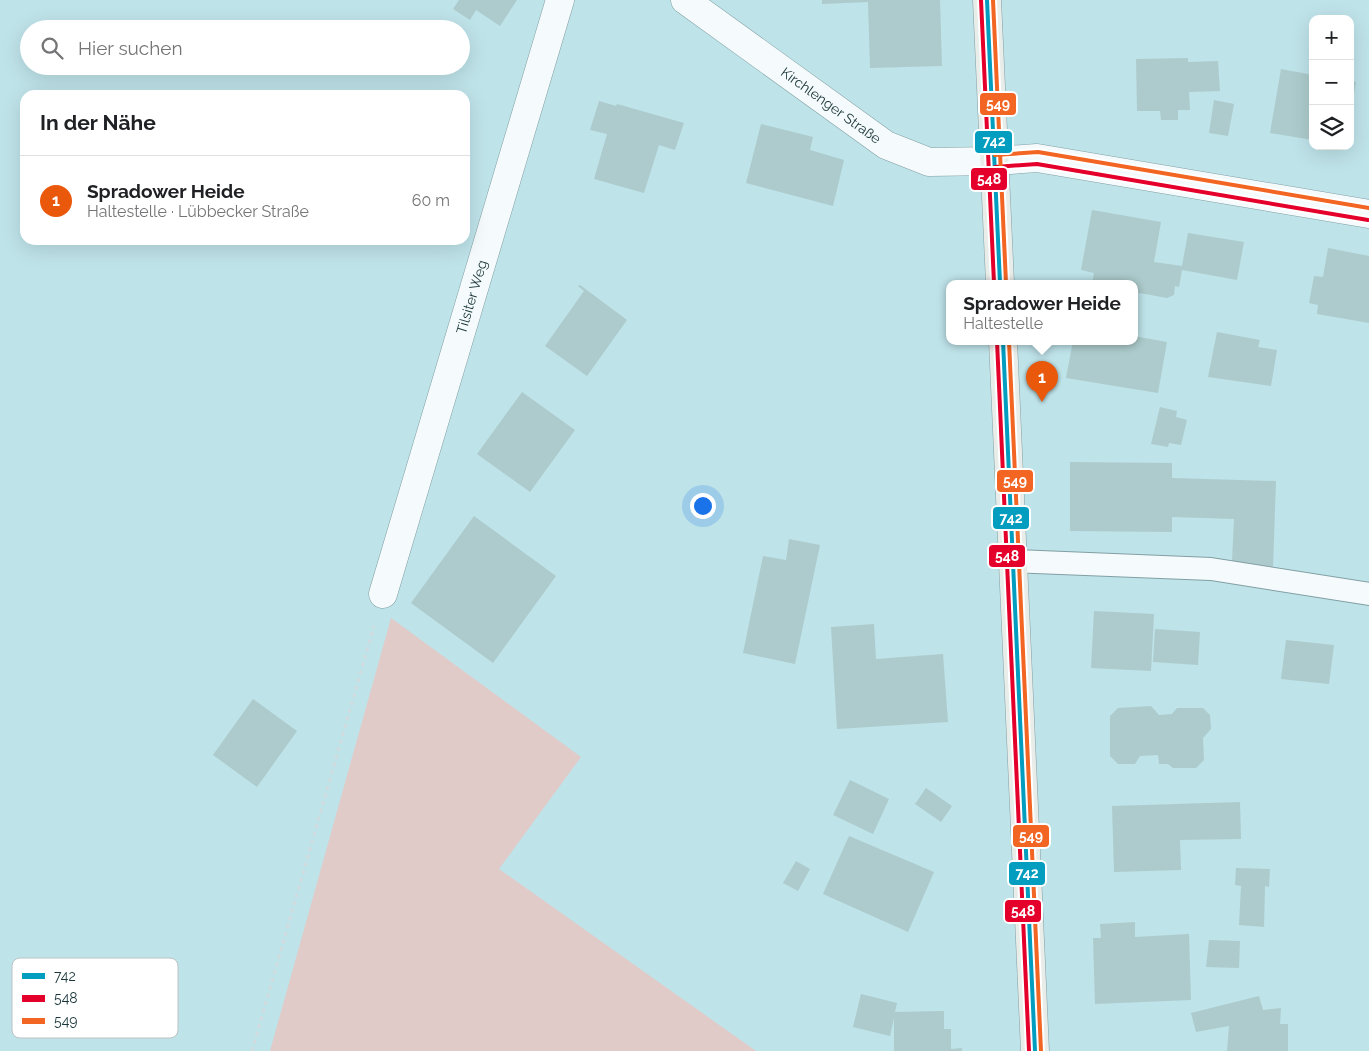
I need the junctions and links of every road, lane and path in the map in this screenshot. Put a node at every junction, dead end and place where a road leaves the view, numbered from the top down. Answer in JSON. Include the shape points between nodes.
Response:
{"nodes":[{"id":1,"x":560,"y":0,"type":"edge"},
{"id":2,"x":685,"y":0,"type":"edge"},
{"id":3,"x":987,"y":0,"type":"edge"},
{"id":4,"x":995,"y":162,"type":"junction"},
{"id":5,"x":1369,"y":214,"type":"edge"},
{"id":6,"x":1000,"y":280,"type":"edge"},
{"id":7,"x":1003,"y":345,"type":"edge"},
{"id":8,"x":1013,"y":561,"type":"junction"},
{"id":9,"x":383,"y":594,"type":"joint"},
{"id":10,"x":1369,"y":594,"type":"edge"},
{"id":11,"x":252,"y":1051,"type":"edge"},
{"id":12,"x":1035,"y":1051,"type":"edge"}],
"edges":[{"from":1,"to":9,"type":"street","name":"Tilsiter Weg"},
{"from":2,"to":4,"type":"street","name":"Kirchlenger Straße","via":[[886,145],[929,162]]},
{"from":3,"to":4,"type":"main road"},
{"from":4,"to":5,"type":"street","name":"Kirchlenger Straße","via":[[1037,158]]},
{"from":4,"to":6,"type":"main road"},
{"from":7,"to":8,"type":"main road"},
{"from":8,"to":10,"type":"lane","via":[[1211,569]]},
{"from":8,"to":12,"type":"main road"},
{"from":9,"to":11,"type":"path"}]}
